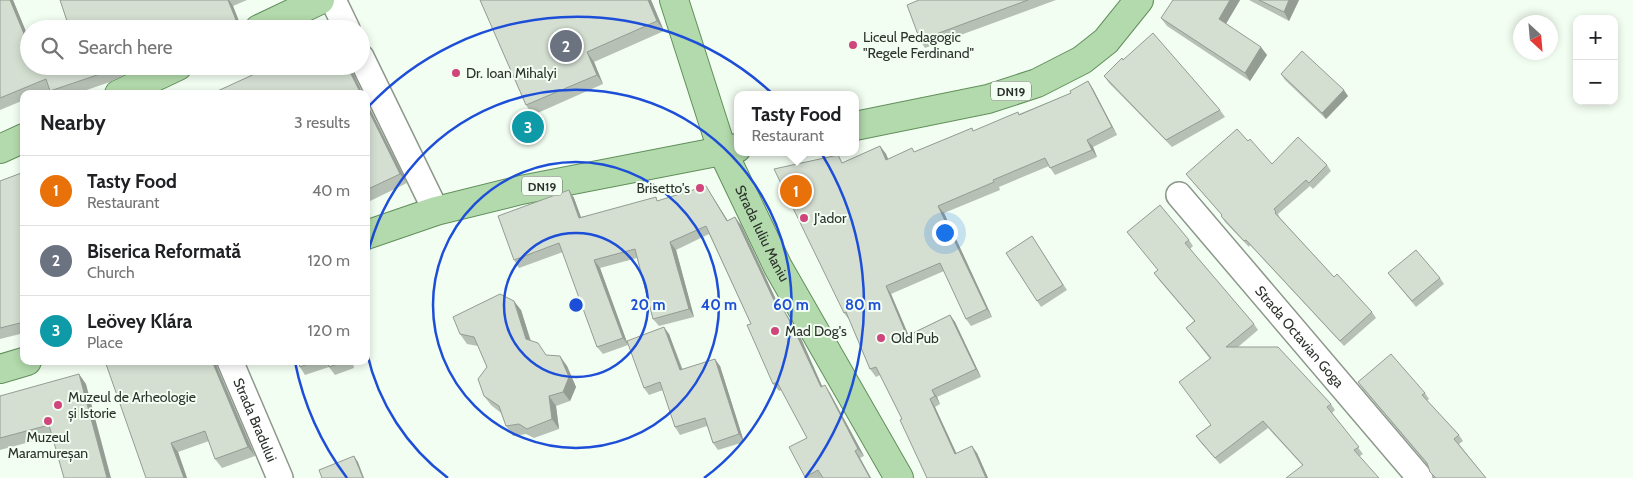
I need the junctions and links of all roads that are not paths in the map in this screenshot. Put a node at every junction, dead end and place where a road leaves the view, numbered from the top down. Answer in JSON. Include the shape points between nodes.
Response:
{"nodes":[{"id":1,"x":320,"y":0,"type":"edge"},
{"id":2,"x":333,"y":0,"type":"edge"},
{"id":3,"x":674,"y":0,"type":"edge"},
{"id":4,"x":1139,"y":0,"type":"edge"},
{"id":5,"x":278,"y":20,"type":"edge"},
{"id":6,"x":343,"y":20,"type":"edge"},
{"id":7,"x":159,"y":75,"type":"edge"},
{"id":8,"x":370,"y":75,"type":"edge"},
{"id":9,"x":127,"y":90,"type":"edge"},
{"id":10,"x":859,"y":125,"type":"edge"},
{"id":11,"x":20,"y":140,"type":"edge"},
{"id":12,"x":0,"y":149,"type":"edge"},
{"id":13,"x":729,"y":149,"type":"edge"},
{"id":14,"x":1179,"y":194,"type":"dead end"},
{"id":15,"x":436,"y":211,"type":"junction"},
{"id":16,"x":370,"y":234,"type":"edge"},
{"id":17,"x":20,"y":363,"type":"edge"},
{"id":18,"x":232,"y":365,"type":"edge"},
{"id":19,"x":0,"y":369,"type":"edge"},
{"id":20,"x":280,"y":478,"type":"edge"},
{"id":21,"x":899,"y":478,"type":"edge"},
{"id":22,"x":1420,"y":478,"type":"edge"}],
"edges":[{"from":1,"to":5,"type":"main road"},
{"from":2,"to":6,"type":"street"},
{"from":3,"to":13,"type":"main road","name":"Strada Iuliu Maniu"},
{"from":4,"to":10,"type":"main road","number":"DN19","via":[[1106,41],[1082,60],[1036,82],[988,99]]},
{"from":7,"to":9,"type":"main road"},
{"from":8,"to":15,"type":"street"},
{"from":11,"to":12,"type":"main road"},
{"from":13,"to":15,"type":"main road","number":"DN19","via":[[521,190]]},
{"from":13,"to":21,"type":"main road","name":"Strada Iuliu Maniu","via":[[778,267]]},
{"from":14,"to":22,"type":"street","name":"Strada Octavian Goga"},
{"from":15,"to":16,"type":"main road","number":"DN19"},
{"from":17,"to":19,"type":"main road"},
{"from":18,"to":20,"type":"street","name":"Strada Bradului"}]}
